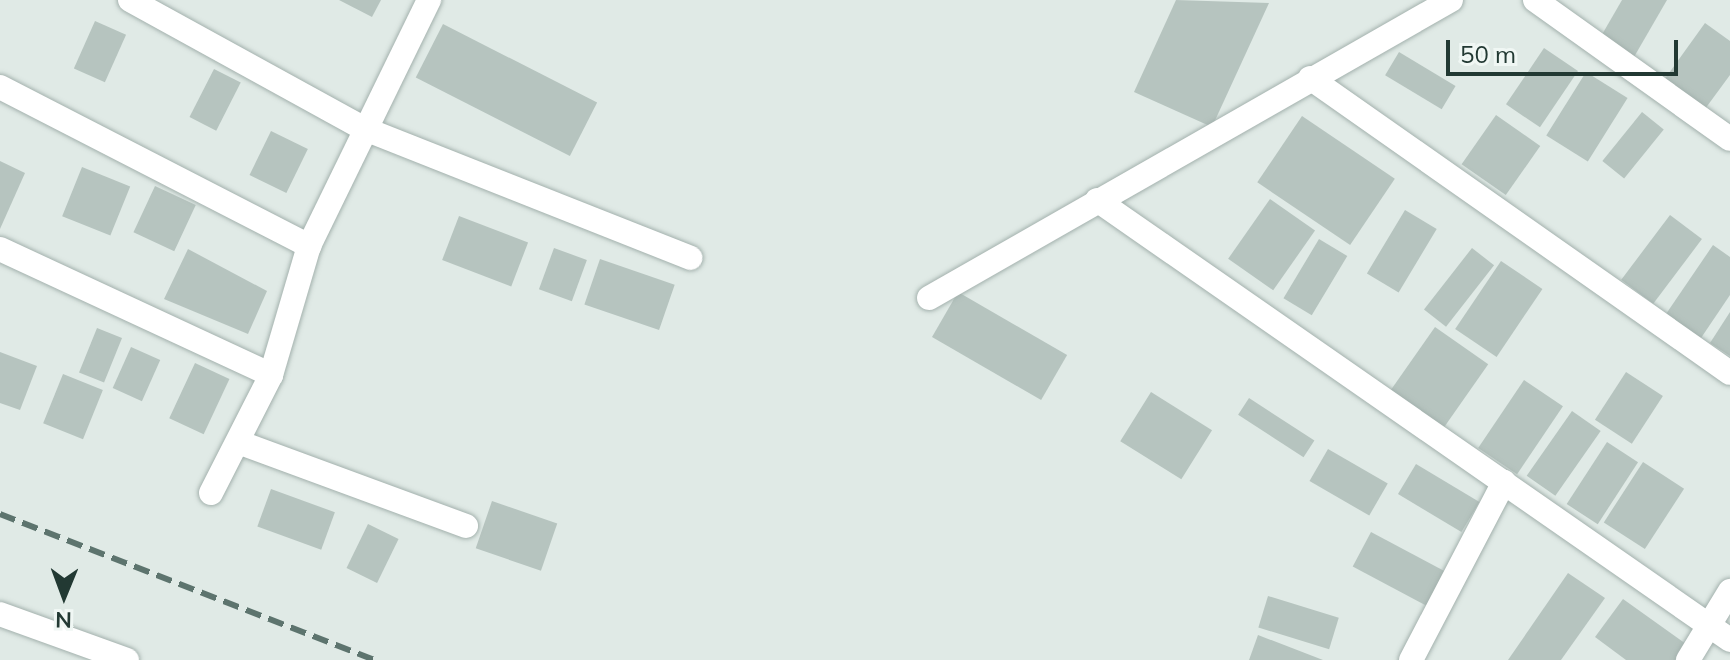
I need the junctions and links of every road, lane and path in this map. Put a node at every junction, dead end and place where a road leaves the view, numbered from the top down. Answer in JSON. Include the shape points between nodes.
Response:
{"nodes":[{"id":1,"x":130,"y":0,"type":"edge"},
{"id":2,"x":429,"y":0,"type":"edge"},
{"id":3,"x":1451,"y":0,"type":"edge"},
{"id":4,"x":1535,"y":0,"type":"edge"},
{"id":5,"x":1310,"y":78,"type":"junction"},
{"id":6,"x":0,"y":87,"type":"edge"},
{"id":7,"x":365,"y":129,"type":"junction"},
{"id":8,"x":1730,"y":139,"type":"edge"},
{"id":9,"x":1097,"y":200,"type":"junction"},
{"id":10,"x":309,"y":246,"type":"junction"},
{"id":11,"x":0,"y":249,"type":"edge"},
{"id":12,"x":690,"y":258,"type":"dead end"},
{"id":13,"x":929,"y":298,"type":"dead end"},
{"id":14,"x":1730,"y":373,"type":"edge"},
{"id":15,"x":271,"y":375,"type":"junction"},
{"id":16,"x":238,"y":442,"type":"junction"},
{"id":17,"x":1504,"y":482,"type":"junction"},
{"id":18,"x":211,"y":493,"type":"dead end"},
{"id":19,"x":466,"y":526,"type":"dead end"},
{"id":20,"x":1730,"y":591,"type":"edge"},
{"id":21,"x":0,"y":614,"type":"edge"},
{"id":22,"x":1708,"y":624,"type":"junction"},
{"id":23,"x":1730,"y":640,"type":"edge"},
{"id":24,"x":127,"y":660,"type":"edge"},
{"id":25,"x":1411,"y":660,"type":"edge"},
{"id":26,"x":1688,"y":660,"type":"edge"}],
"edges":[{"from":1,"to":7,"type":"street"},
{"from":2,"to":7,"type":"street"},
{"from":3,"to":5,"type":"street"},
{"from":4,"to":8,"type":"street"},
{"from":5,"to":9,"type":"street"},
{"from":5,"to":14,"type":"street"},
{"from":6,"to":10,"type":"street"},
{"from":7,"to":10,"type":"street"},
{"from":7,"to":12,"type":"street"},
{"from":9,"to":13,"type":"street"},
{"from":9,"to":17,"type":"street"},
{"from":10,"to":15,"type":"street"},
{"from":11,"to":15,"type":"street"},
{"from":15,"to":16,"type":"street"},
{"from":16,"to":18,"type":"street"},
{"from":16,"to":19,"type":"street"},
{"from":17,"to":22,"type":"street"},
{"from":17,"to":25,"type":"street"},
{"from":20,"to":22,"type":"street"},
{"from":21,"to":24,"type":"street"},
{"from":22,"to":23,"type":"street"},
{"from":22,"to":26,"type":"street"}]}
